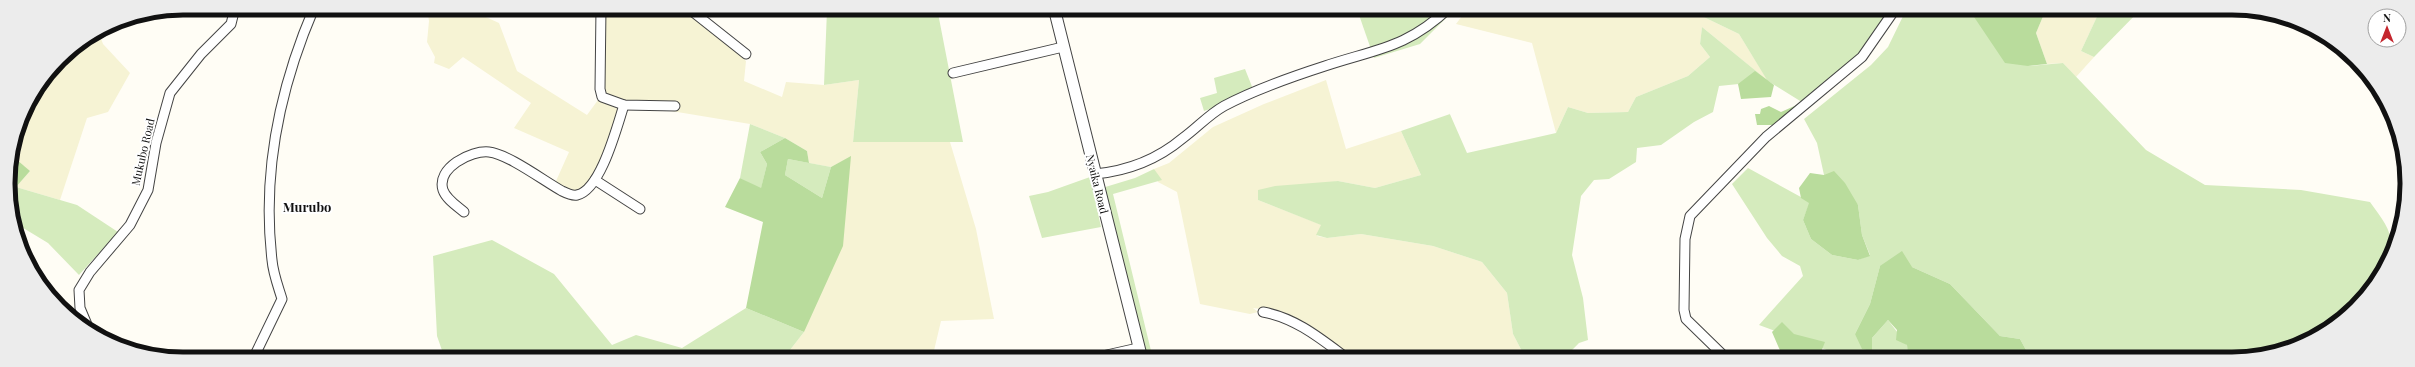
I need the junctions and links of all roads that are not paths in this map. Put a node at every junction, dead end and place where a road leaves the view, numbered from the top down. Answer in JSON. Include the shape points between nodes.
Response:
{"nodes":[{"id":1,"x":234,"y":15,"type":"edge"},
{"id":2,"x":312,"y":15,"type":"edge"},
{"id":3,"x":601,"y":15,"type":"edge"},
{"id":4,"x":697,"y":15,"type":"edge"},
{"id":5,"x":1057,"y":15,"type":"edge"},
{"id":6,"x":1440,"y":15,"type":"edge"},
{"id":7,"x":1891,"y":15,"type":"edge"},
{"id":8,"x":1063,"y":47,"type":"junction"},
{"id":9,"x":746,"y":54,"type":"dead end"},
{"id":10,"x":953,"y":73,"type":"dead end"},
{"id":11,"x":624,"y":105,"type":"junction"},
{"id":12,"x":675,"y":106,"type":"dead end"},
{"id":13,"x":1095,"y":174,"type":"junction"},
{"id":14,"x":595,"y":180,"type":"junction"},
{"id":15,"x":640,"y":209,"type":"dead end"},
{"id":16,"x":464,"y":212,"type":"dead end"},
{"id":17,"x":1262,"y":312,"type":"dead end"},
{"id":18,"x":85,"y":320,"type":"edge"},
{"id":19,"x":256,"y":352,"type":"edge"},
{"id":20,"x":1140,"y":352,"type":"edge"},
{"id":21,"x":1338,"y":352,"type":"edge"},
{"id":22,"x":1720,"y":352,"type":"edge"}],
"edges":[{"from":1,"to":18,"type":"street","name":"Mukubo Road","via":[[231,24],[200,54],[170,93],[156,143],[148,190],[130,225],[90,272],[80,290],[80,308]]},
{"from":2,"to":19,"type":"street","via":[[287,85],[270,172],[272,262],[282,299]]},
{"from":3,"to":11,"type":"street","via":[[602,97]]},
{"from":4,"to":9,"type":"street"},
{"from":5,"to":8,"type":"street","name":"Nyaika Road"},
{"from":6,"to":13,"type":"street","via":[[1414,36],[1365,56],[1323,66],[1240,98],[1212,114],[1182,140],[1155,156],[1117,172]]},
{"from":7,"to":22,"type":"street","via":[[1862,57],[1766,137],[1690,216],[1685,239],[1684,310],[1686,319]]},
{"from":8,"to":10,"type":"street"},
{"from":8,"to":13,"type":"street","name":"Nyaika Road"},
{"from":11,"to":12,"type":"street"},
{"from":11,"to":14,"type":"street","via":[[608,152]]},
{"from":13,"to":20,"type":"street","name":"Nyaika Road"},
{"from":14,"to":15,"type":"street"},
{"from":14,"to":16,"type":"street","via":[[579,194],[569,195],[496,153],[478,152],[458,162],[447,171],[442,181],[446,195]]},
{"from":17,"to":21,"type":"street","via":[[1299,324]]}]}
